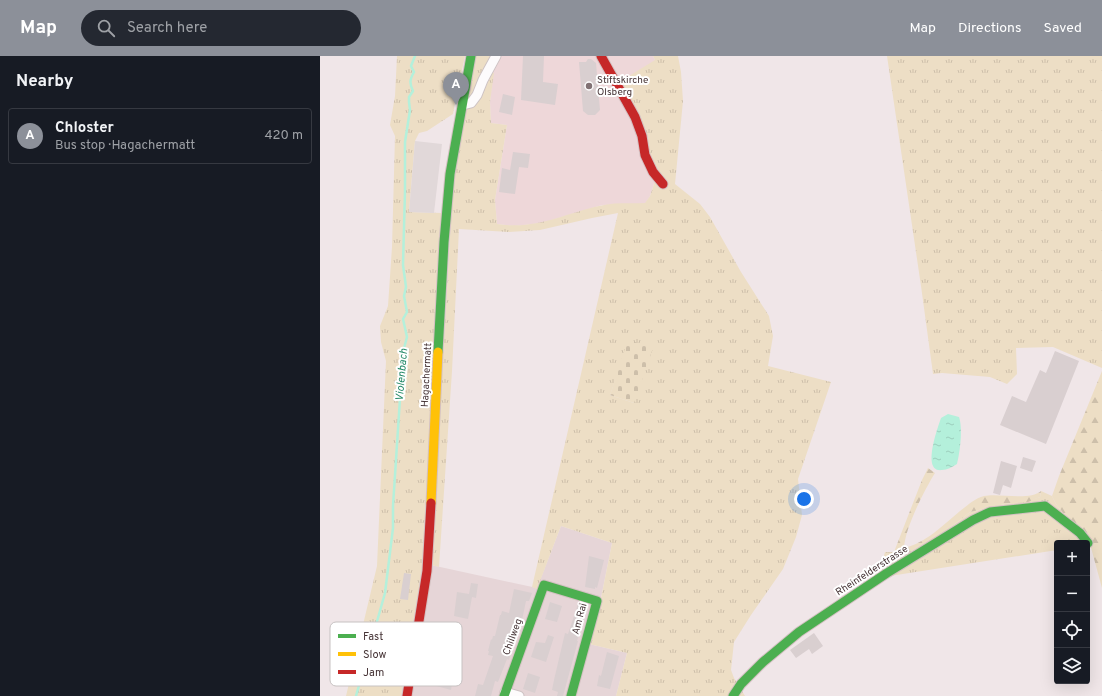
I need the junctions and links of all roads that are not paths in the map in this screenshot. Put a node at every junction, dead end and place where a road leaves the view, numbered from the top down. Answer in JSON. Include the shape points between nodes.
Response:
{"nodes":[{"id":1,"x":471,"y":56,"type":"edge"},
{"id":2,"x":496,"y":56,"type":"edge"},
{"id":3,"x":601,"y":56,"type":"edge"},
{"id":4,"x":463,"y":105,"type":"junction"},
{"id":5,"x":663,"y":184,"type":"dead end"},
{"id":6,"x":1086,"y":540,"type":"edge"},
{"id":7,"x":544,"y":585,"type":"joint"},
{"id":8,"x":419,"y":622,"type":"edge"},
{"id":9,"x":409,"y":686,"type":"edge"},
{"id":10,"x":504,"y":694,"type":"edge"},
{"id":11,"x":407,"y":696,"type":"edge"},
{"id":12,"x":519,"y":696,"type":"edge"},
{"id":13,"x":571,"y":696,"type":"edge"},
{"id":14,"x":733,"y":696,"type":"edge"}],
"edges":[{"from":1,"to":4,"type":"street","name":"Hagachermatt"},
{"from":2,"to":4,"type":"street","via":[[477,95],[471,103]]},
{"from":3,"to":5,"type":"street","via":[[635,117],[645,155],[653,172]]},
{"from":4,"to":8,"type":"street","name":"Hagachermatt","via":[[450,174],[444,242],[427,571]]},
{"from":6,"to":14,"type":"street","name":"Rheinfelderstrasse","via":[[1045,506],[990,512],[887,573],[799,632],[763,662]]},
{"from":7,"to":10,"type":"street","name":"Chillweg"},
{"from":7,"to":13,"type":"street","name":"Am Rai","via":[[597,601]]},
{"from":9,"to":11,"type":"street","name":"Hagachermatt"},
{"from":10,"to":12,"type":"street"}]}
